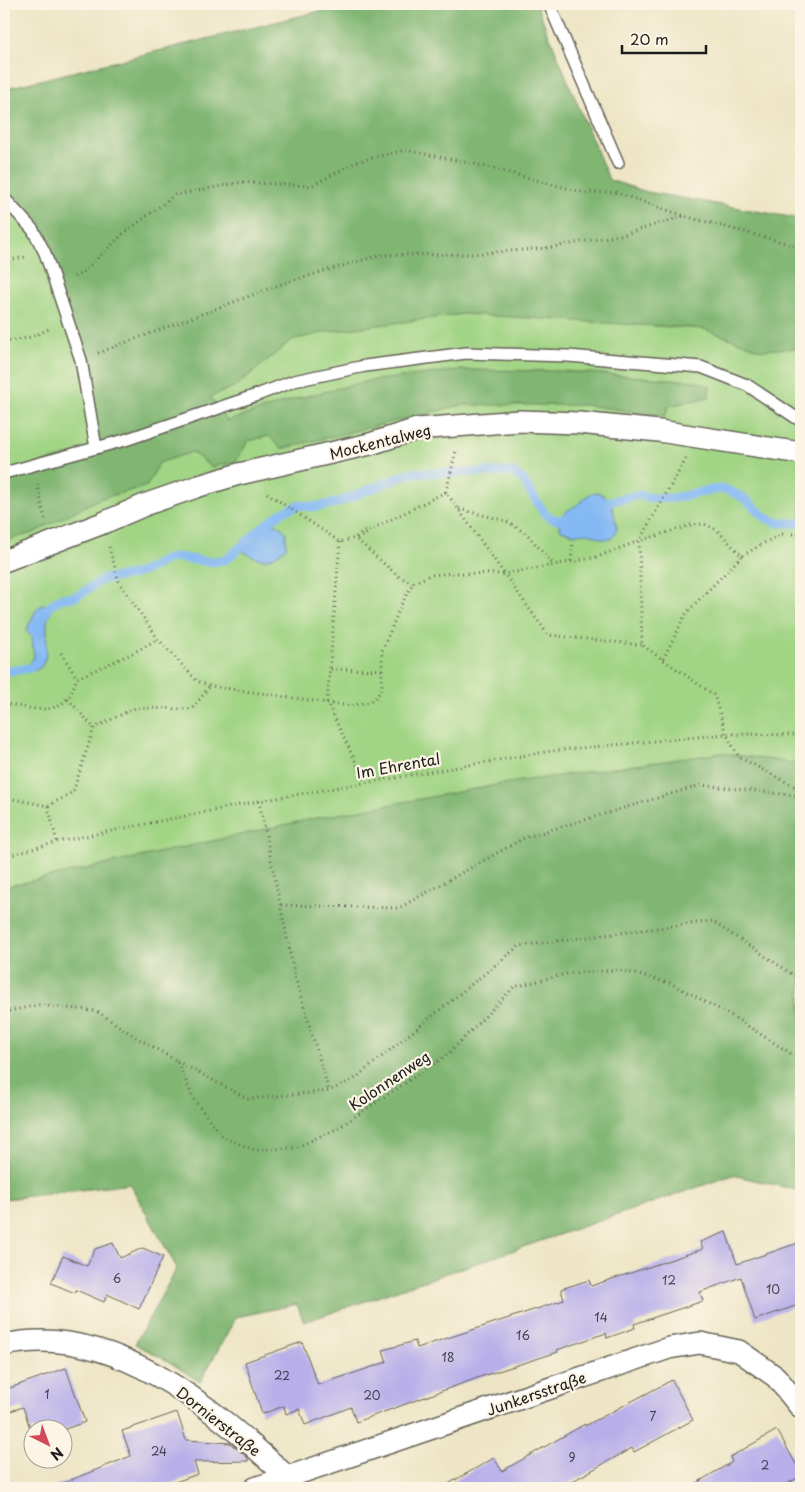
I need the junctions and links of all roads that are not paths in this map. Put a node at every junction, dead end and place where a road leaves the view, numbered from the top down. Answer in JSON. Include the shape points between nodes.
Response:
{"nodes":[{"id":1,"x":550,"y":4,"type":"edge"},
{"id":2,"x":618,"y":163,"type":"dead end"},
{"id":3,"x":4,"y":198,"type":"edge"},
{"id":4,"x":801,"y":421,"type":"edge"},
{"id":5,"x":96,"y":448,"type":"junction"},
{"id":6,"x":801,"y":453,"type":"edge"},
{"id":7,"x":4,"y":473,"type":"edge"},
{"id":8,"x":4,"y":561,"type":"edge"},
{"id":9,"x":4,"y":1345,"type":"edge"},
{"id":10,"x":801,"y":1408,"type":"edge"},
{"id":11,"x":286,"y":1476,"type":"junction"},
{"id":12,"x":255,"y":1488,"type":"edge"}],
"edges":[{"from":1,"to":2,"type":"lane"},
{"from":3,"to":5,"type":"lane","via":[[33,230],[45,253],[80,360]]},
{"from":4,"to":5,"type":"lane","via":[[747,385],[701,367],[568,356],[466,353],[365,366],[294,381]]},
{"from":5,"to":7,"type":"lane"},
{"from":6,"to":8,"type":"street","name":"Mockentalweg","via":[[659,431],[579,423],[520,421],[417,429],[370,444],[199,486]]},
{"from":9,"to":11,"type":"street","name":"Dornierstraße","via":[[20,1341],[60,1342],[103,1351],[141,1367],[190,1395],[248,1440]]},
{"from":10,"to":11,"type":"street","name":"Junkersstraße","via":[[776,1377],[739,1351],[700,1343],[669,1348]]},
{"from":11,"to":12,"type":"street","name":"Junkersstraße"}]}
